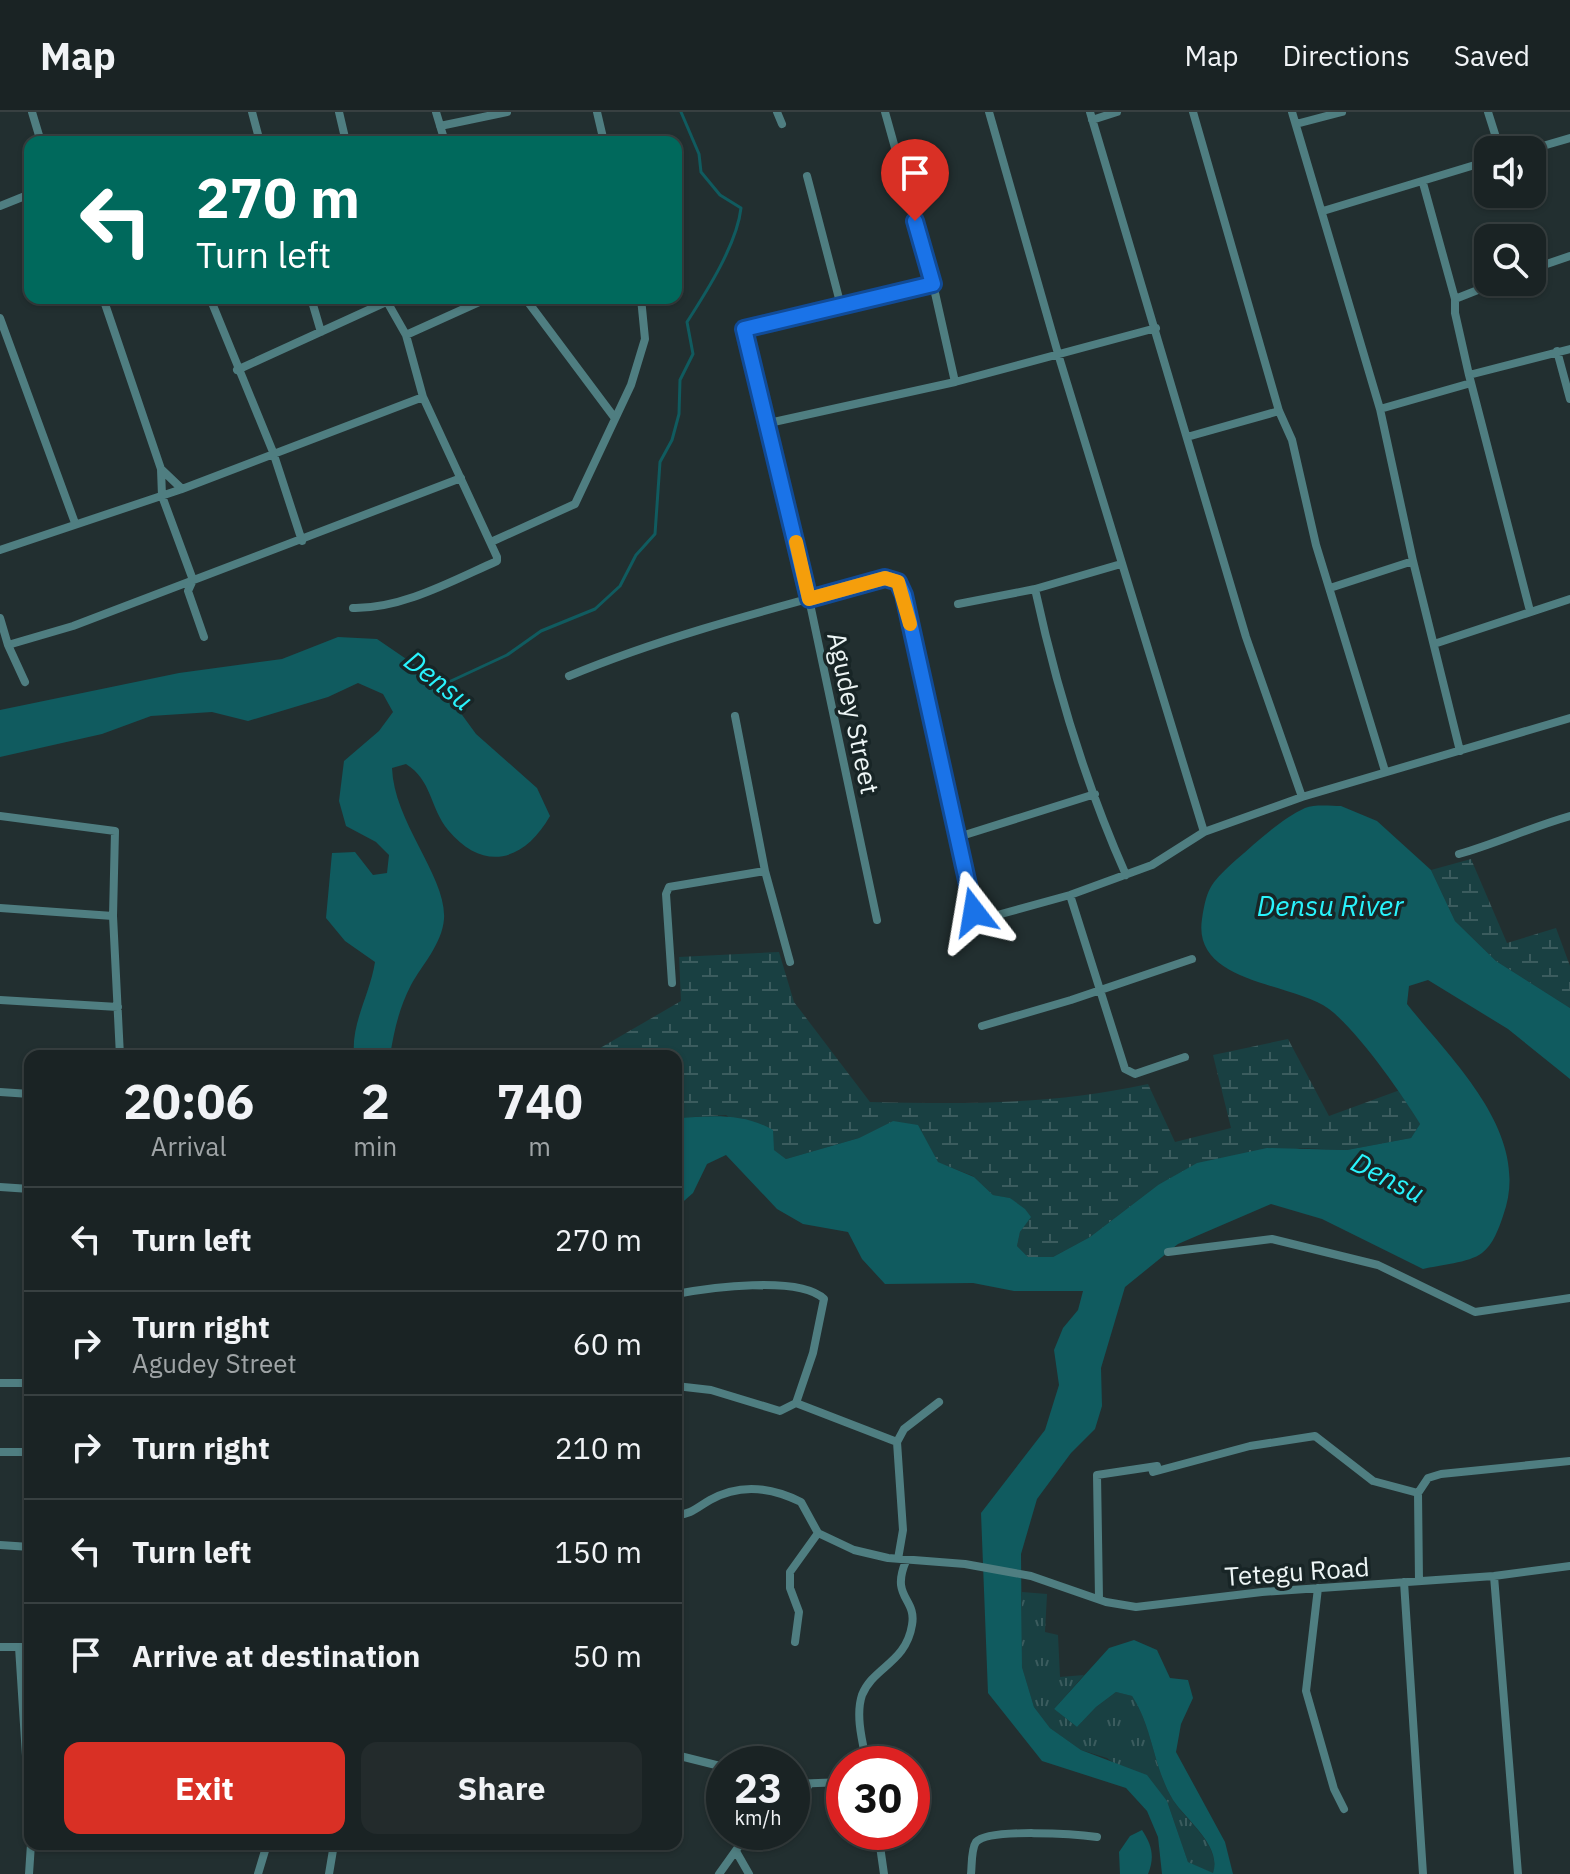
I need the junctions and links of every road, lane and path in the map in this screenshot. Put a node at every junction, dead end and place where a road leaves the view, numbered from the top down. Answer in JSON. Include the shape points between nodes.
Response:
{"nodes":[{"id":1,"x":32,"y":112,"type":"edge"},
{"id":2,"x":252,"y":112,"type":"edge"},
{"id":3,"x":339,"y":112,"type":"edge"},
{"id":4,"x":436,"y":112,"type":"edge"},
{"id":5,"x":507,"y":112,"type":"edge"},
{"id":6,"x":597,"y":112,"type":"edge"},
{"id":7,"x":777,"y":112,"type":"edge"},
{"id":8,"x":885,"y":112,"type":"edge"},
{"id":9,"x":989,"y":112,"type":"edge"},
{"id":10,"x":1117,"y":112,"type":"edge"},
{"id":11,"x":1193,"y":112,"type":"edge"},
{"id":12,"x":1292,"y":112,"type":"edge"},
{"id":13,"x":1342,"y":112,"type":"edge"},
{"id":14,"x":1488,"y":112,"type":"edge"},
{"id":15,"x":1091,"y":116,"type":"edge"},
{"id":16,"x":782,"y":124,"type":"dead end"},
{"id":17,"x":1296,"y":124,"type":"junction"},
{"id":18,"x":440,"y":126,"type":"junction"},
{"id":19,"x":39,"y":136,"type":"edge"},
{"id":20,"x":258,"y":136,"type":"edge"},
{"id":21,"x":345,"y":136,"type":"edge"},
{"id":22,"x":443,"y":136,"type":"edge"},
{"id":23,"x":603,"y":136,"type":"edge"},
{"id":24,"x":1496,"y":136,"type":"edge"},
{"id":25,"x":1570,"y":138,"type":"edge"},
{"id":26,"x":1546,"y":145,"type":"edge"},
{"id":27,"x":1474,"y":166,"type":"edge"},
{"id":28,"x":807,"y":176,"type":"dead end"},
{"id":29,"x":1423,"y":183,"type":"junction"},
{"id":30,"x":24,"y":196,"type":"edge"},
{"id":31,"x":0,"y":206,"type":"edge"},
{"id":32,"x":1323,"y":211,"type":"junction"},
{"id":33,"x":1570,"y":256,"type":"edge"},
{"id":34,"x":1546,"y":264,"type":"edge"},
{"id":35,"x":933,"y":284,"type":"junction"},
{"id":36,"x":1474,"y":291,"type":"edge"},
{"id":37,"x":1455,"y":299,"type":"junction"},
{"id":38,"x":105,"y":304,"type":"edge"},
{"id":39,"x":212,"y":304,"type":"edge"},
{"id":40,"x":313,"y":304,"type":"edge"},
{"id":41,"x":378,"y":304,"type":"edge"},
{"id":42,"x":388,"y":304,"type":"edge"},
{"id":43,"x":475,"y":304,"type":"edge"},
{"id":44,"x":529,"y":304,"type":"edge"},
{"id":45,"x":642,"y":304,"type":"edge"},
{"id":46,"x":841,"y":306,"type":"junction"},
{"id":47,"x":0,"y":318,"type":"edge"},
{"id":48,"x":1156,"y":328,"type":"junction"},
{"id":49,"x":321,"y":332,"type":"junction"},
{"id":50,"x":406,"y":335,"type":"junction"},
{"id":51,"x":1570,"y":349,"type":"edge"},
{"id":52,"x":1557,"y":351,"type":"junction"},
{"id":53,"x":1059,"y":357,"type":"junction"},
{"id":54,"x":237,"y":370,"type":"junction"},
{"id":55,"x":1470,"y":379,"type":"junction"},
{"id":56,"x":955,"y":382,"type":"junction"},
{"id":57,"x":423,"y":397,"type":"junction"},
{"id":58,"x":1570,"y":399,"type":"edge"},
{"id":59,"x":1380,"y":409,"type":"junction"},
{"id":60,"x":1279,"y":411,"type":"junction"},
{"id":61,"x":614,"y":417,"type":"junction"},
{"id":62,"x":769,"y":423,"type":"junction"},
{"id":63,"x":1187,"y":437,"type":"junction"},
{"id":64,"x":273,"y":452,"type":"junction"},
{"id":65,"x":161,"y":469,"type":"junction"},
{"id":66,"x":461,"y":478,"type":"junction"},
{"id":67,"x":182,"y":489,"type":"junction"},
{"id":68,"x":162,"y":496,"type":"junction"},
{"id":69,"x":75,"y":523,"type":"junction"},
{"id":70,"x":302,"y":541,"type":"junction"},
{"id":71,"x":491,"y":542,"type":"junction"},
{"id":72,"x":0,"y":550,"type":"edge"},
{"id":73,"x":1413,"y":561,"type":"junction"},
{"id":74,"x":1121,"y":564,"type":"junction"},
{"id":75,"x":193,"y":580,"type":"junction"},
{"id":76,"x":1330,"y":588,"type":"junction"},
{"id":77,"x":1035,"y":589,"type":"junction"},
{"id":78,"x":809,"y":599,"type":"junction"},
{"id":79,"x":1570,"y":599,"type":"edge"},
{"id":80,"x":958,"y":604,"type":"dead end"},
{"id":81,"x":353,"y":608,"type":"dead end"},
{"id":82,"x":1530,"y":611,"type":"junction"},
{"id":83,"x":0,"y":618,"type":"edge"},
{"id":84,"x":204,"y":637,"type":"dead end"},
{"id":85,"x":1434,"y":644,"type":"junction"},
{"id":86,"x":8,"y":645,"type":"junction"},
{"id":87,"x":569,"y":676,"type":"dead end"},
{"id":88,"x":25,"y":682,"type":"dead end"},
{"id":89,"x":735,"y":716,"type":"dead end"},
{"id":90,"x":1570,"y":718,"type":"edge"},
{"id":91,"x":1460,"y":751,"type":"junction"},
{"id":92,"x":1385,"y":771,"type":"junction"},
{"id":93,"x":1095,"y":794,"type":"junction"},
{"id":94,"x":1302,"y":797,"type":"junction"},
{"id":95,"x":0,"y":816,"type":"edge"},
{"id":96,"x":1570,"y":816,"type":"edge"},
{"id":97,"x":1204,"y":832,"type":"junction"},
{"id":98,"x":955,"y":838,"type":"junction"},
{"id":99,"x":1459,"y":854,"type":"dead end"},
{"id":100,"x":765,"y":871,"type":"junction"},
{"id":101,"x":1126,"y":875,"type":"junction"},
{"id":102,"x":1070,"y":895,"type":"junction"},
{"id":103,"x":0,"y":908,"type":"edge"},
{"id":104,"x":113,"y":916,"type":"junction"},
{"id":105,"x":877,"y":920,"type":"dead end"},
{"id":106,"x":1192,"y":959,"type":"dead end"},
{"id":107,"x":790,"y":962,"type":"dead end"},
{"id":108,"x":672,"y":983,"type":"dead end"},
{"id":109,"x":1098,"y":990,"type":"junction"},
{"id":110,"x":0,"y":1000,"type":"edge"},
{"id":111,"x":118,"y":1007,"type":"junction"},
{"id":112,"x":982,"y":1026,"type":"dead end"},
{"id":113,"x":120,"y":1050,"type":"edge"},
{"id":114,"x":1185,"y":1057,"type":"dead end"},
{"id":115,"x":0,"y":1092,"type":"edge"},
{"id":116,"x":24,"y":1094,"type":"edge"},
{"id":117,"x":0,"y":1187,"type":"edge"},
{"id":118,"x":24,"y":1189,"type":"edge"},
{"id":119,"x":1168,"y":1252,"type":"dead end"},
{"id":120,"x":682,"y":1293,"type":"edge"},
{"id":121,"x":1570,"y":1298,"type":"edge"},
{"id":122,"x":0,"y":1383,"type":"edge"},
{"id":123,"x":24,"y":1383,"type":"edge"},
{"id":124,"x":682,"y":1387,"type":"edge"},
{"id":125,"x":939,"y":1402,"type":"dead end"},
{"id":126,"x":796,"y":1403,"type":"junction"},
{"id":127,"x":897,"y":1442,"type":"junction"},
{"id":128,"x":0,"y":1452,"type":"edge"},
{"id":129,"x":24,"y":1452,"type":"edge"},
{"id":130,"x":1570,"y":1461,"type":"edge"},
{"id":131,"x":1418,"y":1493,"type":"junction"},
{"id":132,"x":682,"y":1514,"type":"edge"},
{"id":133,"x":818,"y":1533,"type":"junction"},
{"id":134,"x":0,"y":1545,"type":"edge"},
{"id":135,"x":24,"y":1547,"type":"edge"},
{"id":136,"x":902,"y":1560,"type":"junction"},
{"id":137,"x":1570,"y":1566,"type":"edge"},
{"id":138,"x":1494,"y":1576,"type":"junction"},
{"id":139,"x":1419,"y":1581,"type":"junction"},
{"id":140,"x":1404,"y":1582,"type":"junction"},
{"id":141,"x":1318,"y":1588,"type":"junction"},
{"id":142,"x":1099,"y":1598,"type":"junction"},
{"id":143,"x":795,"y":1642,"type":"dead end"},
{"id":144,"x":0,"y":1647,"type":"edge"},
{"id":145,"x":19,"y":1647,"type":"junction"},
{"id":146,"x":24,"y":1647,"type":"edge"},
{"id":147,"x":24,"y":1725,"type":"edge"},
{"id":148,"x":864,"y":1746,"type":"edge"},
{"id":149,"x":682,"y":1756,"type":"edge"},
{"id":150,"x":706,"y":1762,"type":"edge"},
{"id":151,"x":1344,"y":1809,"type":"dead end"},
{"id":152,"x":1097,"y":1837,"type":"dead end"},
{"id":153,"x":31,"y":1850,"type":"edge"},
{"id":154,"x":265,"y":1850,"type":"edge"},
{"id":155,"x":333,"y":1850,"type":"edge"},
{"id":156,"x":739,"y":1850,"type":"edge"},
{"id":157,"x":881,"y":1850,"type":"edge"},
{"id":158,"x":737,"y":1853,"type":"junction"},
{"id":159,"x":29,"y":1874,"type":"edge"},
{"id":160,"x":258,"y":1874,"type":"edge"},
{"id":161,"x":329,"y":1874,"type":"edge"},
{"id":162,"x":719,"y":1874,"type":"edge"},
{"id":163,"x":749,"y":1874,"type":"edge"},
{"id":164,"x":884,"y":1874,"type":"edge"},
{"id":165,"x":971,"y":1874,"type":"edge"},
{"id":166,"x":1423,"y":1874,"type":"edge"},
{"id":167,"x":1518,"y":1874,"type":"edge"}],
"edges":[{"from":1,"to":19,"type":"street"},
{"from":2,"to":20,"type":"street"},
{"from":3,"to":21,"type":"street"},
{"from":4,"to":18,"type":"street"},
{"from":5,"to":18,"type":"street"},
{"from":6,"to":23,"type":"street"},
{"from":7,"to":16,"type":"street"},
{"from":8,"to":35,"type":"street"},
{"from":9,"to":53,"type":"street"},
{"from":10,"to":15,"type":"street"},
{"from":11,"to":60,"type":"street"},
{"from":12,"to":17,"type":"street"},
{"from":13,"to":17,"type":"street"},
{"from":14,"to":24,"type":"street"},
{"from":15,"to":48,"type":"street"},
{"from":17,"to":32,"type":"street"},
{"from":18,"to":22,"type":"street"},
{"from":25,"to":26,"type":"street"},
{"from":27,"to":29,"type":"street"},
{"from":28,"to":46,"type":"street"},
{"from":29,"to":32,"type":"street"},
{"from":29,"to":37,"type":"street"},
{"from":30,"to":31,"type":"street"},
{"from":32,"to":59,"type":"street"},
{"from":33,"to":34,"type":"street"},
{"from":35,"to":46,"type":"street"},
{"from":35,"to":56,"type":"street"},
{"from":36,"to":37,"type":"street"},
{"from":37,"to":55,"type":"street"},
{"from":38,"to":65,"type":"street"},
{"from":39,"to":54,"type":"street"},
{"from":40,"to":49,"type":"street"},
{"from":41,"to":49,"type":"street"},
{"from":42,"to":50,"type":"street"},
{"from":43,"to":50,"type":"street"},
{"from":44,"to":61,"type":"street"},
{"from":45,"to":61,"type":"street","via":[[645,339]]},
{"from":46,"to":62,"type":"street","name":"Agudey Street","via":[[744,329]]},
{"from":47,"to":69,"type":"street"},
{"from":48,"to":53,"type":"street"},
{"from":48,"to":63,"type":"street"},
{"from":49,"to":54,"type":"street"},
{"from":50,"to":57,"type":"street"},
{"from":51,"to":52,"type":"street"},
{"from":52,"to":55,"type":"street"},
{"from":52,"to":58,"type":"street"},
{"from":53,"to":56,"type":"street"},
{"from":53,"to":74,"type":"street"},
{"from":54,"to":64,"type":"street"},
{"from":55,"to":59,"type":"street"},
{"from":55,"to":82,"type":"street"},
{"from":56,"to":62,"type":"street"},
{"from":57,"to":64,"type":"street"},
{"from":57,"to":66,"type":"street"},
{"from":59,"to":73,"type":"street"},
{"from":60,"to":63,"type":"street"},
{"from":60,"to":76,"type":"street","via":[[1292,440]]},
{"from":61,"to":71,"type":"street","via":[[575,504]]},
{"from":62,"to":78,"type":"street","name":"Agudey Street"},
{"from":63,"to":94,"type":"street","via":[[1246,637]]},
{"from":64,"to":67,"type":"street"},
{"from":64,"to":70,"type":"street"},
{"from":65,"to":67,"type":"street"},
{"from":65,"to":68,"type":"street"},
{"from":66,"to":70,"type":"street"},
{"from":66,"to":71,"type":"street"},
{"from":67,"to":68,"type":"street"},
{"from":68,"to":69,"type":"street"},
{"from":68,"to":75,"type":"street"},
{"from":69,"to":72,"type":"street"},
{"from":70,"to":75,"type":"street"},
{"from":71,"to":81,"type":"street","via":[[497,561],[380,608]]},
{"from":73,"to":76,"type":"street"},
{"from":73,"to":85,"type":"street"},
{"from":74,"to":77,"type":"street"},
{"from":74,"to":97,"type":"street"},
{"from":75,"to":84,"type":"street","via":[[188,591]]},
{"from":75,"to":86,"type":"street"},
{"from":76,"to":92,"type":"street"},
{"from":77,"to":80,"type":"street"},
{"from":77,"to":93,"type":"street","via":[[1047,646]]},
{"from":78,"to":87,"type":"street","via":[[668,639]]},
{"from":78,"to":98,"type":"street","via":[[885,578],[898,582]]},
{"from":78,"to":105,"type":"street","name":"Agudey Street"},
{"from":79,"to":82,"type":"street"},
{"from":82,"to":85,"type":"street"},
{"from":83,"to":86,"type":"street"},
{"from":85,"to":91,"type":"street"},
{"from":86,"to":88,"type":"street"},
{"from":89,"to":100,"type":"street"},
{"from":90,"to":91,"type":"street"},
{"from":91,"to":92,"type":"street"},
{"from":92,"to":94,"type":"street"},
{"from":93,"to":98,"type":"street"},
{"from":93,"to":101,"type":"street"},
{"from":94,"to":97,"type":"street"},
{"from":95,"to":104,"type":"street","via":[[115,831]]},
{"from":96,"to":99,"type":"street"},
{"from":97,"to":101,"type":"street","via":[[1182,849]]},
{"from":98,"to":102,"type":"street","via":[[974,912],[990,917]]},
{"from":100,"to":107,"type":"street"},
{"from":100,"to":108,"type":"street","via":[[669,887]]},
{"from":101,"to":102,"type":"street"},
{"from":102,"to":109,"type":"street"},
{"from":103,"to":104,"type":"street"},
{"from":104,"to":111,"type":"street"},
{"from":106,"to":109,"type":"street"},
{"from":109,"to":112,"type":"street"},
{"from":109,"to":114,"type":"street","via":[[1129,1073]]},
{"from":110,"to":111,"type":"street"},
{"from":111,"to":113,"type":"street"},
{"from":115,"to":116,"type":"street"},
{"from":117,"to":118,"type":"street"},
{"from":119,"to":121,"type":"street","via":[[1272,1239],[1378,1265],[1475,1312]]},
{"from":120,"to":126,"type":"street","via":[[750,1284],[822,1295],[813,1353]]},
{"from":122,"to":123,"type":"street"},
{"from":124,"to":126,"type":"street","via":[[780,1411]]},
{"from":125,"to":127,"type":"street","via":[[904,1429]]},
{"from":126,"to":127,"type":"street"},
{"from":127,"to":136,"type":"street"},
{"from":128,"to":129,"type":"street"},
{"from":130,"to":131,"type":"street","via":[[1441,1474],[1428,1478]]},
{"from":131,"to":139,"type":"street"},
{"from":131,"to":142,"type":"street","via":[[1373,1481],[1315,1436],[1155,1469],[1097,1475]]},
{"from":132,"to":133,"type":"street","via":[[723,1494],[758,1487],[801,1502]]},
{"from":133,"to":136,"type":"street","name":"Tetegu Road","via":[[854,1550]]},
{"from":133,"to":143,"type":"street","via":[[790,1572],[799,1612]]},
{"from":134,"to":135,"type":"street"},
{"from":136,"to":142,"type":"street","name":"Tetegu Road","via":[[1031,1576]]},
{"from":136,"to":148,"type":"street","via":[[900,1591],[913,1618],[912,1630],[897,1660],[862,1695]]},
{"from":137,"to":138,"type":"street","name":"Tetegu Road"},
{"from":138,"to":139,"type":"street","name":"Tetegu Road"},
{"from":138,"to":167,"type":"street"},
{"from":139,"to":140,"type":"street","name":"Tetegu Road"},
{"from":140,"to":141,"type":"street","name":"Tetegu Road"},
{"from":140,"to":166,"type":"street"},
{"from":141,"to":142,"type":"street","name":"Tetegu Road","via":[[1147,1608]]},
{"from":141,"to":151,"type":"street","via":[[1306,1691]]},
{"from":144,"to":145,"type":"street"},
{"from":145,"to":146,"type":"street"},
{"from":145,"to":147,"type":"street"},
{"from":149,"to":150,"type":"street"},
{"from":152,"to":165,"type":"street","via":[[1022,1833],[982,1839],[974,1848]]},
{"from":153,"to":159,"type":"street"},
{"from":154,"to":160,"type":"street"},
{"from":155,"to":161,"type":"street"},
{"from":156,"to":158,"type":"street"},
{"from":157,"to":164,"type":"street"},
{"from":158,"to":162,"type":"street"},
{"from":158,"to":163,"type":"street"}]}
